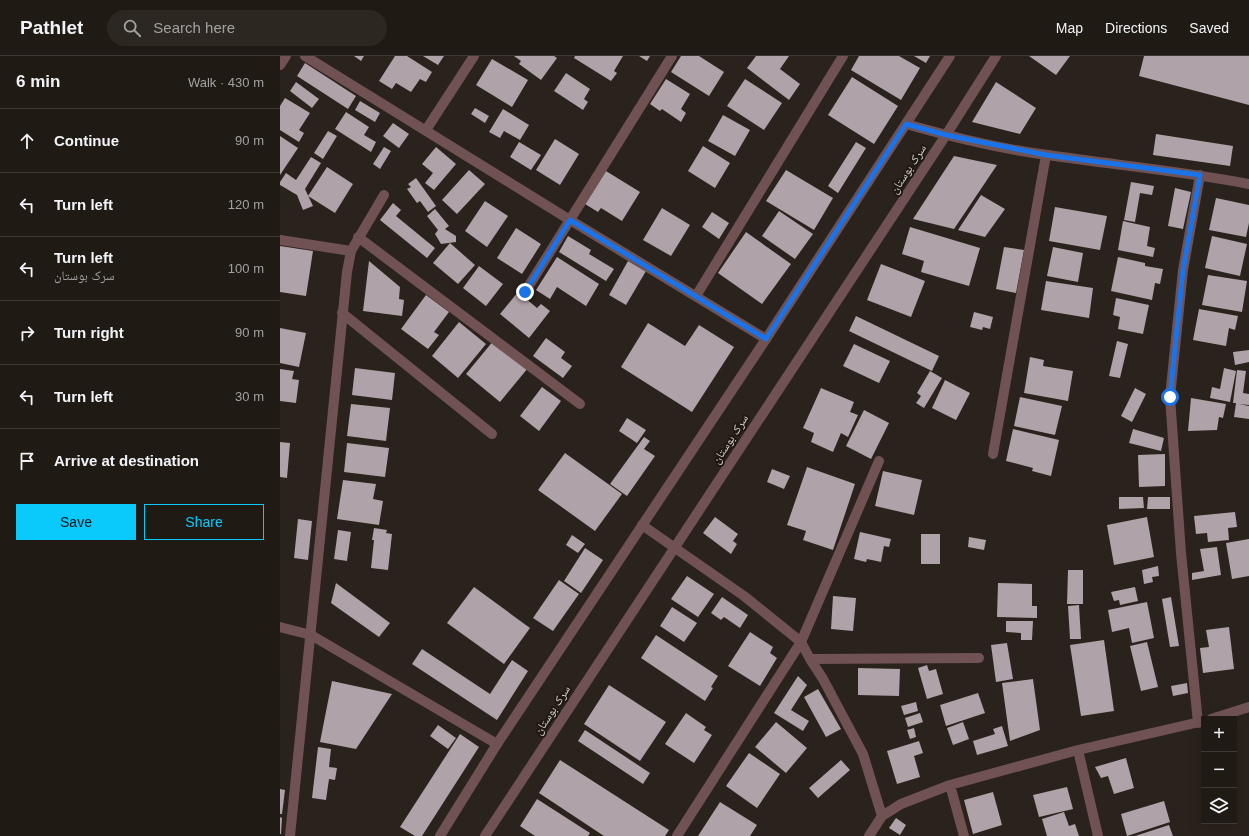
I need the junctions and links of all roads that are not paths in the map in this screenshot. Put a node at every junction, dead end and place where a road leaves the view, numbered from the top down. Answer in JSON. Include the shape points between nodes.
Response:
{"nodes":[{"id":1,"x":286,"y":56,"type":"edge"},
{"id":2,"x":305,"y":56,"type":"edge"},
{"id":3,"x":474,"y":56,"type":"edge"},
{"id":4,"x":672,"y":56,"type":"edge"},
{"id":5,"x":844,"y":56,"type":"edge"},
{"id":6,"x":950,"y":56,"type":"edge"},
{"id":7,"x":996,"y":56,"type":"edge"},
{"id":8,"x":280,"y":65,"type":"edge"},
{"id":9,"x":906,"y":124,"type":"junction"},
{"id":10,"x":426,"y":130,"type":"junction"},
{"id":11,"x":946,"y":135,"type":"junction"},
{"id":12,"x":1046,"y":155,"type":"junction"},
{"id":13,"x":1200,"y":175,"type":"junction"},
{"id":14,"x":1249,"y":184,"type":"edge"},
{"id":15,"x":384,"y":195,"type":"dead end"},
{"id":16,"x":570,"y":220,"type":"junction"},
{"id":17,"x":358,"y":237,"type":"junction"},
{"id":18,"x":280,"y":240,"type":"edge"},
{"id":19,"x":351,"y":251,"type":"junction"},
{"id":20,"x":525,"y":292,"type":"dead end"},
{"id":21,"x":696,"y":296,"type":"junction"},
{"id":22,"x":342,"y":313,"type":"junction"},
{"id":23,"x":766,"y":339,"type":"junction"},
{"id":24,"x":580,"y":404,"type":"dead end"},
{"id":25,"x":492,"y":434,"type":"dead end"},
{"id":26,"x":993,"y":454,"type":"dead end"},
{"id":27,"x":879,"y":461,"type":"dead end"},
{"id":28,"x":642,"y":524,"type":"junction"},
{"id":29,"x":675,"y":546,"type":"junction"},
{"id":30,"x":280,"y":626,"type":"edge"},
{"id":31,"x":311,"y":635,"type":"junction"},
{"id":32,"x":802,"y":642,"type":"junction"},
{"id":33,"x":980,"y":658,"type":"dead end"},
{"id":34,"x":810,"y":659,"type":"junction"},
{"id":35,"x":1249,"y":707,"type":"edge"},
{"id":36,"x":1221,"y":716,"type":"edge"},
{"id":37,"x":1201,"y":722,"type":"edge"},
{"id":38,"x":497,"y":744,"type":"junction"},
{"id":39,"x":1078,"y":750,"type":"junction"},
{"id":40,"x":950,"y":785,"type":"junction"},
{"id":41,"x":882,"y":816,"type":"junction"},
{"id":42,"x":290,"y":836,"type":"edge"},
{"id":43,"x":440,"y":836,"type":"edge"},
{"id":44,"x":485,"y":836,"type":"edge"},
{"id":45,"x":677,"y":836,"type":"edge"},
{"id":46,"x":869,"y":836,"type":"edge"},
{"id":47,"x":964,"y":836,"type":"edge"},
{"id":48,"x":1098,"y":836,"type":"edge"}],
"edges":[{"from":1,"to":8,"type":"street"},
{"from":2,"to":10,"type":"street"},
{"from":3,"to":10,"type":"street"},
{"from":4,"to":16,"type":"street"},
{"from":5,"to":21,"type":"street"},
{"from":6,"to":9,"type":"street"},
{"from":7,"to":11,"type":"street","name":"سرک بوستان"},
{"from":9,"to":11,"type":"street"},
{"from":9,"to":23,"type":"street"},
{"from":10,"to":16,"type":"street"},
{"from":11,"to":12,"type":"street"},
{"from":11,"to":29,"type":"street","name":"سرک بوستان"},
{"from":12,"to":13,"type":"street"},
{"from":12,"to":26,"type":"street"},
{"from":13,"to":14,"type":"street"},
{"from":13,"to":37,"type":"street","via":[[1183,270],[1170,397],[1181,553]]},
{"from":15,"to":17,"type":"street"},
{"from":16,"to":20,"type":"street"},
{"from":16,"to":21,"type":"street"},
{"from":17,"to":19,"type":"street"},
{"from":17,"to":24,"type":"street"},
{"from":18,"to":19,"type":"street"},
{"from":19,"to":22,"type":"street"},
{"from":21,"to":23,"type":"street"},
{"from":22,"to":25,"type":"street"},
{"from":22,"to":31,"type":"street"},
{"from":23,"to":28,"type":"street"},
{"from":27,"to":32,"type":"street"},
{"from":28,"to":29,"type":"street"},
{"from":28,"to":38,"type":"street"},
{"from":29,"to":32,"type":"street"},
{"from":29,"to":44,"type":"street","name":"سرک بوستان"},
{"from":30,"to":31,"type":"street"},
{"from":31,"to":38,"type":"street"},
{"from":31,"to":42,"type":"street"},
{"from":32,"to":34,"type":"street"},
{"from":32,"to":45,"type":"street"},
{"from":33,"to":34,"type":"street"},
{"from":34,"to":41,"type":"street","via":[[824,679],[863,754]]},
{"from":35,"to":36,"type":"street"},
{"from":37,"to":39,"type":"street"},
{"from":38,"to":43,"type":"street"},
{"from":39,"to":40,"type":"street"},
{"from":39,"to":48,"type":"street"},
{"from":40,"to":41,"type":"street","via":[[901,804]]},
{"from":40,"to":47,"type":"street"},
{"from":41,"to":46,"type":"street"}]}
